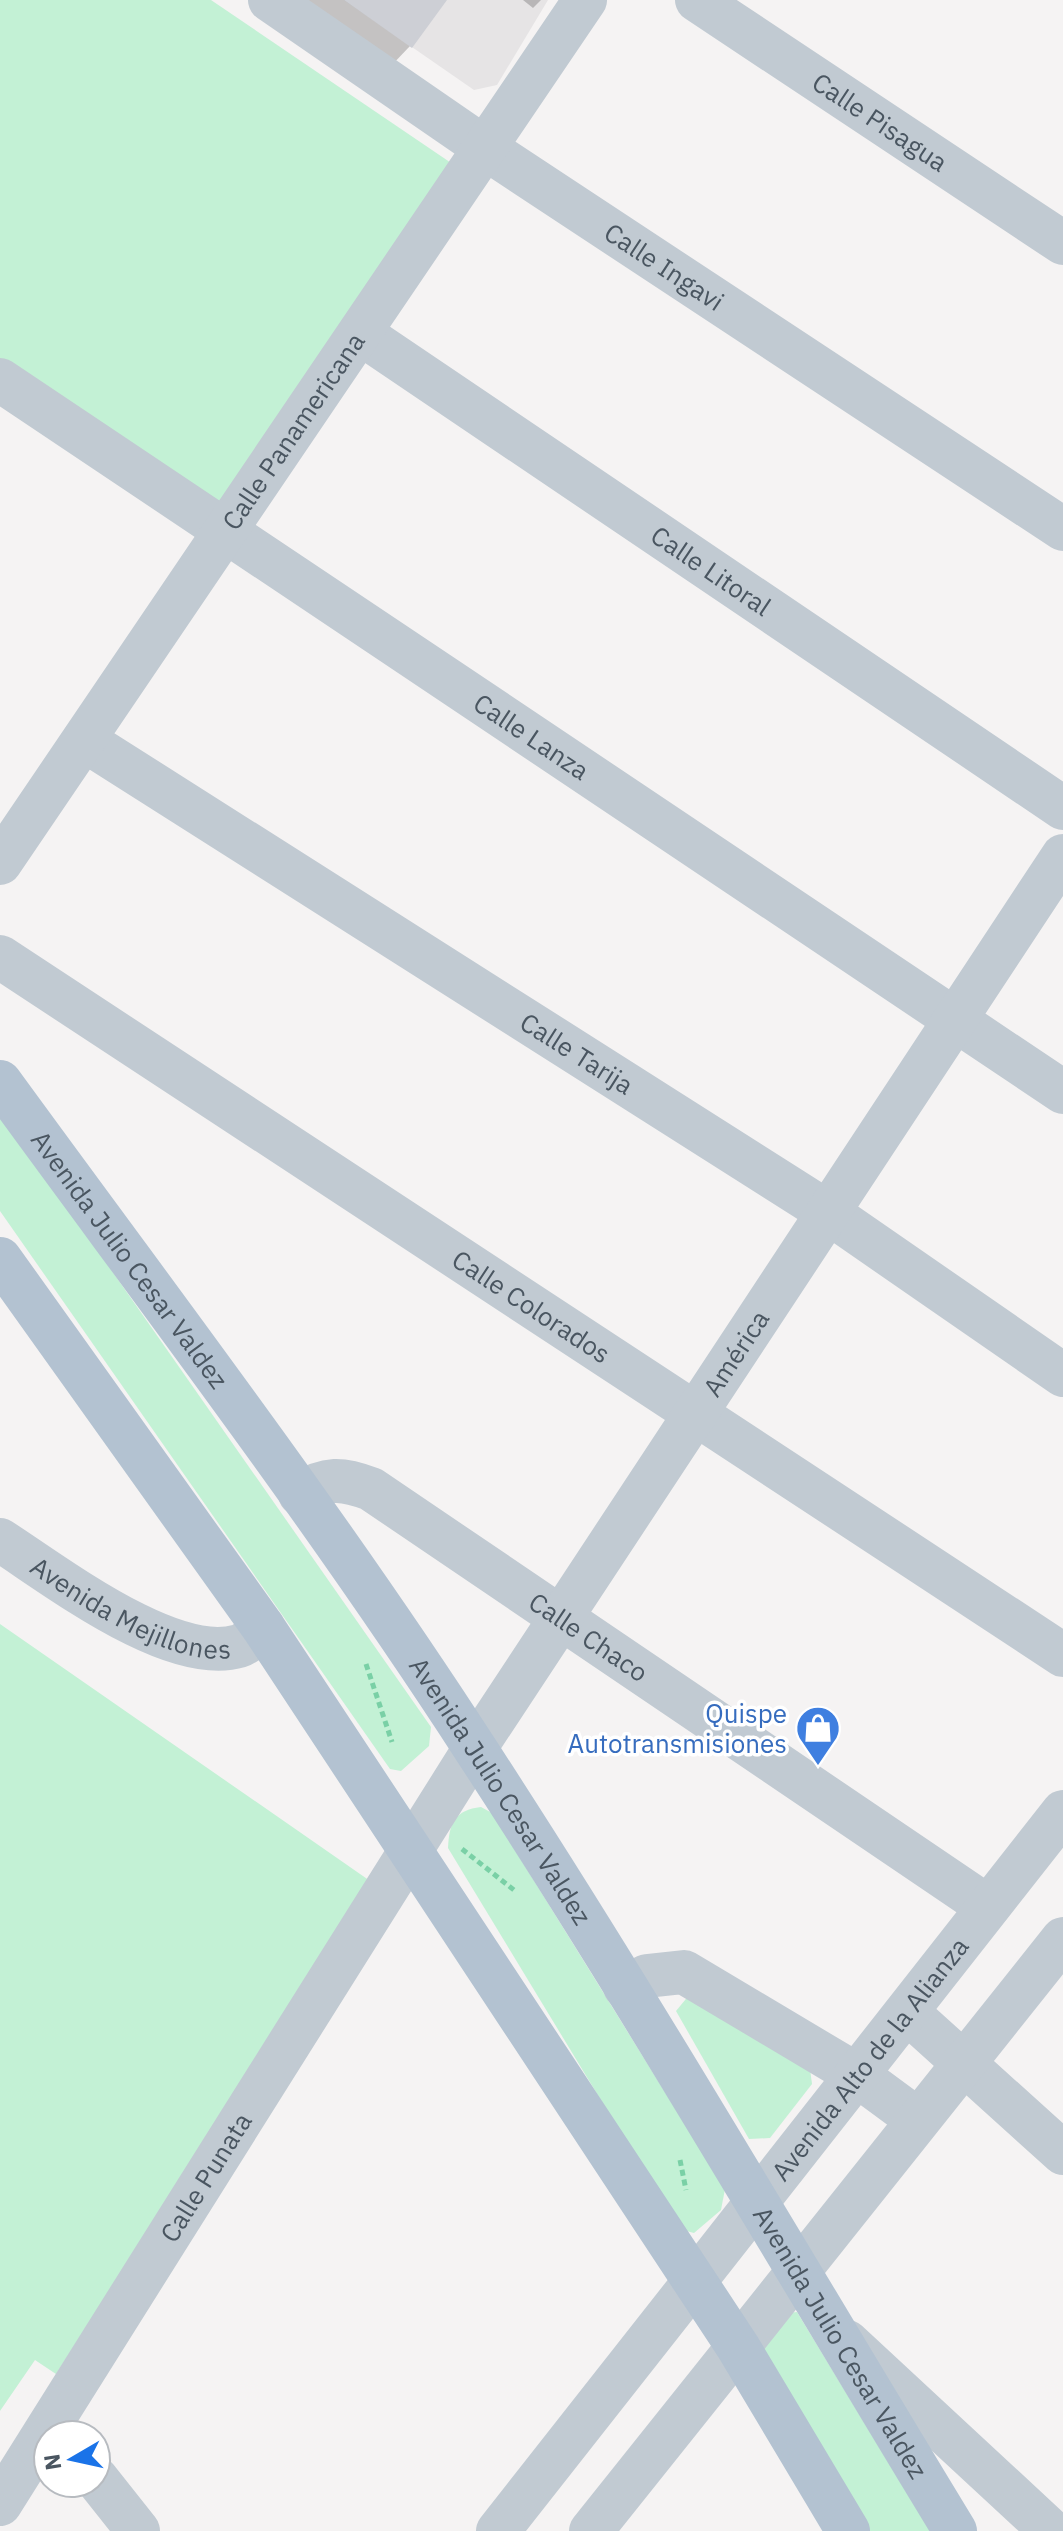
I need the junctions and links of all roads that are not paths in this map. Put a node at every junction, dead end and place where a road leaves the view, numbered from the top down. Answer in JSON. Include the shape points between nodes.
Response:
{"nodes":[{"id":1,"x":270,"y":0,"type":"edge"},
{"id":2,"x":585,"y":0,"type":"edge"},
{"id":3,"x":697,"y":0,"type":"edge"},
{"id":4,"x":485,"y":148,"type":"junction"},
{"id":5,"x":1063,"y":243,"type":"edge"},
{"id":6,"x":360,"y":333,"type":"junction"},
{"id":7,"x":0,"y":380,"type":"edge"},
{"id":8,"x":1063,"y":529,"type":"edge"},
{"id":9,"x":225,"y":531,"type":"junction"},
{"id":10,"x":84,"y":740,"type":"junction"},
{"id":11,"x":1063,"y":808,"type":"edge"},
{"id":12,"x":1063,"y":856,"type":"edge"},
{"id":13,"x":0,"y":863,"type":"edge"},
{"id":14,"x":0,"y":957,"type":"edge"},
{"id":15,"x":953,"y":1019,"type":"junction"},
{"id":16,"x":0,"y":1082,"type":"edge"},
{"id":17,"x":1063,"y":1092,"type":"edge"},
{"id":18,"x":829,"y":1213,"type":"junction"},
{"id":19,"x":0,"y":1259,"type":"edge"},
{"id":20,"x":1063,"y":1375,"type":"edge"},
{"id":21,"x":696,"y":1413,"type":"junction"},
{"id":22,"x":300,"y":1494,"type":"junction"},
{"id":23,"x":0,"y":1540,"type":"edge"},
{"id":24,"x":562,"y":1621,"type":"junction"},
{"id":25,"x":263,"y":1627,"type":"junction"},
{"id":26,"x":1063,"y":1655,"type":"edge"},
{"id":27,"x":475,"y":1748,"type":"junction"},
{"id":28,"x":1063,"y":1812,"type":"edge"},
{"id":29,"x":412,"y":1853,"type":"junction"},
{"id":30,"x":988,"y":1907,"type":"junction"},
{"id":31,"x":1063,"y":1939,"type":"edge"},
{"id":32,"x":625,"y":1987,"type":"junction"},
{"id":33,"x":907,"y":2012,"type":"junction"},
{"id":34,"x":965,"y":2062,"type":"junction"},
{"id":35,"x":857,"y":2075,"type":"junction"},
{"id":36,"x":918,"y":2120,"type":"junction"},
{"id":37,"x":1063,"y":2153,"type":"edge"},
{"id":38,"x":758,"y":2201,"type":"junction"},
{"id":39,"x":798,"y":2269,"type":"junction"},
{"id":40,"x":694,"y":2282,"type":"junction"},
{"id":41,"x":831,"y":2327,"type":"junction"},
{"id":42,"x":738,"y":2347,"type":"junction"},
{"id":43,"x":56,"y":2419,"type":"edge"},
{"id":44,"x":32,"y":2456,"type":"edge"},
{"id":45,"x":112,"y":2498,"type":"edge"},
{"id":46,"x":0,"y":2504,"type":"edge"},
{"id":47,"x":138,"y":2531,"type":"edge"},
{"id":48,"x":498,"y":2531,"type":"edge"},
{"id":49,"x":591,"y":2531,"type":"edge"},
{"id":50,"x":848,"y":2531,"type":"edge"},
{"id":51,"x":955,"y":2531,"type":"edge"},
{"id":52,"x":1051,"y":2531,"type":"edge"}],
"edges":[{"from":1,"to":4,"type":"street","name":"Calle Ingavi"},
{"from":2,"to":4,"type":"street","name":"Calle Panamericana"},
{"from":3,"to":5,"type":"street","name":"Calle Pisagua"},
{"from":4,"to":6,"type":"street","name":"Calle Panamericana"},
{"from":4,"to":8,"type":"street","name":"Calle Ingavi"},
{"from":6,"to":9,"type":"street","name":"Calle Panamericana"},
{"from":6,"to":11,"type":"street","name":"Calle Litoral"},
{"from":7,"to":9,"type":"street","name":"Calle Lanza"},
{"from":9,"to":10,"type":"street","name":"Calle Panamericana"},
{"from":9,"to":15,"type":"street","name":"Calle Lanza"},
{"from":10,"to":13,"type":"street","name":"Calle Panamericana"},
{"from":10,"to":18,"type":"street","name":"Calle Tarija"},
{"from":12,"to":15,"type":"street","name":"América"},
{"from":14,"to":21,"type":"street","name":"Calle Colorados"},
{"from":15,"to":17,"type":"street","name":"Calle Lanza"},
{"from":15,"to":18,"type":"street","name":"América"},
{"from":16,"to":22,"type":"main road","name":"Avenida Julio Cesar Valdez"},
{"from":18,"to":20,"type":"street","name":"Calle Tarija"},
{"from":18,"to":21,"type":"street","name":"América"},
{"from":19,"to":25,"type":"main road"},
{"from":21,"to":24,"type":"street","name":"América"},
{"from":21,"to":26,"type":"street","name":"Calle Colorados"},
{"from":22,"to":24,"type":"street","name":"Calle Chaco","via":[[325,1480],[345,1479],[371,1489]]},
{"from":22,"to":27,"type":"main road","name":"Avenida Julio Cesar Valdez"},
{"from":23,"to":25,"type":"street","name":"Avenida Mejillones","via":[[127,1622],[184,1644],[215,1650],[242,1645]]},
{"from":24,"to":27,"type":"street","name":"América"},
{"from":24,"to":30,"type":"street","name":"Calle Chaco"},
{"from":25,"to":29,"type":"main road"},
{"from":27,"to":29,"type":"street","name":"América"},
{"from":27,"to":32,"type":"main road","name":"Avenida Julio Cesar Valdez"},
{"from":28,"to":30,"type":"street","name":"Avenida Alto de la Alianza"},
{"from":29,"to":40,"type":"main road"},
{"from":29,"to":43,"type":"street","name":"Calle Punata"},
{"from":30,"to":33,"type":"street","name":"Avenida Alto de la Alianza"},
{"from":31,"to":34,"type":"street"},
{"from":32,"to":35,"type":"street","via":[[647,1976],[684,1972]]},
{"from":32,"to":38,"type":"main road","name":"Avenida Julio Cesar Valdez"},
{"from":33,"to":34,"type":"street"},
{"from":33,"to":35,"type":"street","name":"Avenida Alto de la Alianza"},
{"from":34,"to":36,"type":"street"},
{"from":34,"to":37,"type":"street"},
{"from":35,"to":36,"type":"street"},
{"from":35,"to":38,"type":"street","name":"Avenida Alto de la Alianza"},
{"from":36,"to":39,"type":"street"},
{"from":38,"to":39,"type":"main road","name":"Avenida Julio Cesar Valdez"},
{"from":38,"to":40,"type":"street","name":"Avenida Alto de la Alianza"},
{"from":39,"to":41,"type":"main road","name":"Avenida Julio Cesar Valdez"},
{"from":39,"to":42,"type":"street"},
{"from":40,"to":42,"type":"main road"},
{"from":40,"to":48,"type":"street","name":"Avenida Alto de la Alianza"},
{"from":41,"to":51,"type":"main road","name":"Avenida Julio Cesar Valdez"},
{"from":41,"to":52,"type":"street"},
{"from":42,"to":49,"type":"street"},
{"from":42,"to":50,"type":"main road"},
{"from":44,"to":46,"type":"street","name":"Calle Punata"},
{"from":45,"to":47,"type":"street"}]}
